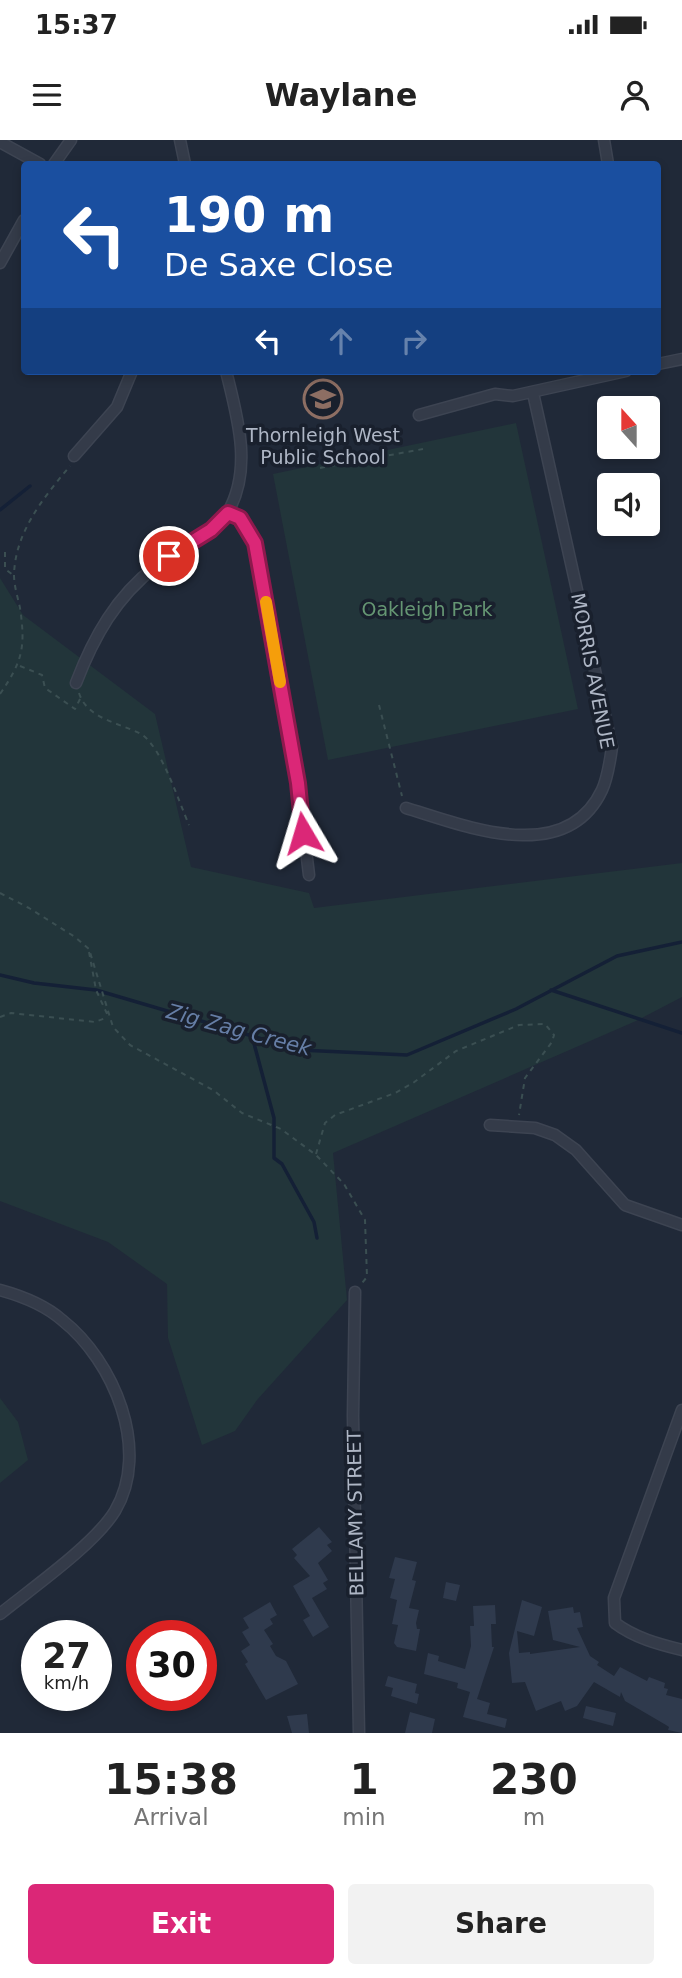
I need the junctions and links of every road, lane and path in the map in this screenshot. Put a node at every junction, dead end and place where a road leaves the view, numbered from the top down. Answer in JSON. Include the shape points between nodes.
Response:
{"nodes":[{"id":1,"x":71,"y":140,"type":"edge"},
{"id":2,"x":180,"y":140,"type":"edge"},
{"id":3,"x":604,"y":140,"type":"edge"},
{"id":4,"x":0,"y":142,"type":"edge"},
{"id":5,"x":35,"y":161,"type":"edge"},
{"id":6,"x":56,"y":161,"type":"edge"},
{"id":7,"x":184,"y":161,"type":"edge"},
{"id":8,"x":608,"y":161,"type":"edge"},
{"id":9,"x":21,"y":225,"type":"edge"},
{"id":10,"x":0,"y":263,"type":"edge"},
{"id":11,"x":682,"y":359,"type":"edge"},
{"id":12,"x":661,"y":363,"type":"edge"},
{"id":13,"x":129,"y":375,"type":"edge"},
{"id":14,"x":227,"y":375,"type":"edge"},
{"id":15,"x":609,"y":375,"type":"edge"},
{"id":16,"x":533,"y":393,"type":"junction"},
{"id":17,"x":419,"y":415,"type":"dead end"},
{"id":18,"x":423,"y":449,"type":"dead end"},
{"id":19,"x":74,"y":456,"type":"joint"},
{"id":20,"x":320,"y":468,"type":"dead end"},
{"id":21,"x":228,"y":513,"type":"junction"},
{"id":22,"x":5,"y":552,"type":"dead end"},
{"id":23,"x":14,"y":575,"type":"junction"},
{"id":24,"x":19,"y":665,"type":"junction"},
{"id":25,"x":76,"y":683,"type":"joint"},
{"id":26,"x":0,"y":694,"type":"edge"},
{"id":27,"x":80,"y":698,"type":"junction"},
{"id":28,"x":379,"y":705,"type":"dead end"},
{"id":29,"x":406,"y":808,"type":"joint"},
{"id":30,"x":189,"y":825,"type":"dead end"},
{"id":31,"x":309,"y":875,"type":"dead end"},
{"id":32,"x":0,"y":893,"type":"edge"},
{"id":33,"x":89,"y":950,"type":"junction"},
{"id":34,"x":0,"y":1017,"type":"edge"},
{"id":35,"x":109,"y":1017,"type":"junction"},
{"id":36,"x":519,"y":1104,"type":"dead end"},
{"id":37,"x":490,"y":1125,"type":"dead end"},
{"id":38,"x":316,"y":1155,"type":"junction"},
{"id":39,"x":682,"y":1225,"type":"edge"},
{"id":40,"x":0,"y":1290,"type":"edge"},
{"id":41,"x":355,"y":1292,"type":"joint"},
{"id":42,"x":682,"y":1410,"type":"edge"},
{"id":43,"x":0,"y":1615,"type":"edge"},
{"id":44,"x":682,"y":1650,"type":"edge"},
{"id":45,"x":359,"y":1733,"type":"edge"}],
"edges":[{"from":1,"to":6,"type":"street"},
{"from":2,"to":7,"type":"street"},
{"from":3,"to":8,"type":"street"},
{"from":4,"to":5,"type":"street"},
{"from":9,"to":10,"type":"street"},
{"from":11,"to":12,"type":"street"},
{"from":13,"to":19,"type":"street","via":[[117,407]]},
{"from":14,"to":21,"type":"street","via":[[241,432],[240,474]]},
{"from":15,"to":16,"type":"street"},
{"from":16,"to":17,"type":"street","via":[[495,394]]},
{"from":16,"to":29,"type":"street","name":"MORRIS AVENUE","via":[[612,747],[602,792],[565,828],[524,837],[485,832]]},
{"from":18,"to":20,"type":"path"},
{"from":19,"to":23,"type":"path","via":[[28,522]]},
{"from":21,"to":25,"type":"street","via":[[211,530],[155,566],[122,599],[92,640]]},
{"from":21,"to":31,"type":"street","via":[[240,518],[255,543],[298,783]]},
{"from":22,"to":23,"type":"path","via":[[5,569]]},
{"from":23,"to":24,"type":"path","via":[[23,628]]},
{"from":24,"to":26,"type":"path"},
{"from":24,"to":27,"type":"path","via":[[42,675],[45,688],[75,709]]},
{"from":25,"to":27,"type":"path"},
{"from":27,"to":30,"type":"path","via":[[102,719],[141,734],[153,744]]},
{"from":28,"to":29,"type":"path"},
{"from":32,"to":33,"type":"path"},
{"from":33,"to":35,"type":"path"},
{"from":33,"to":35,"type":"path","via":[[96,989]]},
{"from":34,"to":35,"type":"path","via":[[10,1013],[95,1022]]},
{"from":35,"to":38,"type":"path","via":[[130,1045],[213,1090],[242,1113],[281,1129]]},
{"from":36,"to":38,"type":"path","via":[[525,1078],[552,1042],[554,1035],[545,1024],[519,1025],[456,1051],[414,1083],[335,1115],[325,1123]]},
{"from":37,"to":39,"type":"street","via":[[535,1128],[555,1135],[576,1150],[625,1205]]},
{"from":38,"to":41,"type":"path","via":[[344,1184],[365,1220],[366,1277]]},
{"from":40,"to":43,"type":"street","via":[[46,1309],[87,1346],[124,1417],[130,1464],[124,1492],[103,1528]]},
{"from":41,"to":45,"type":"street","name":"BELLAMY STREET"},
{"from":42,"to":44,"type":"street","via":[[613,1611],[615,1623],[625,1631]]}]}
